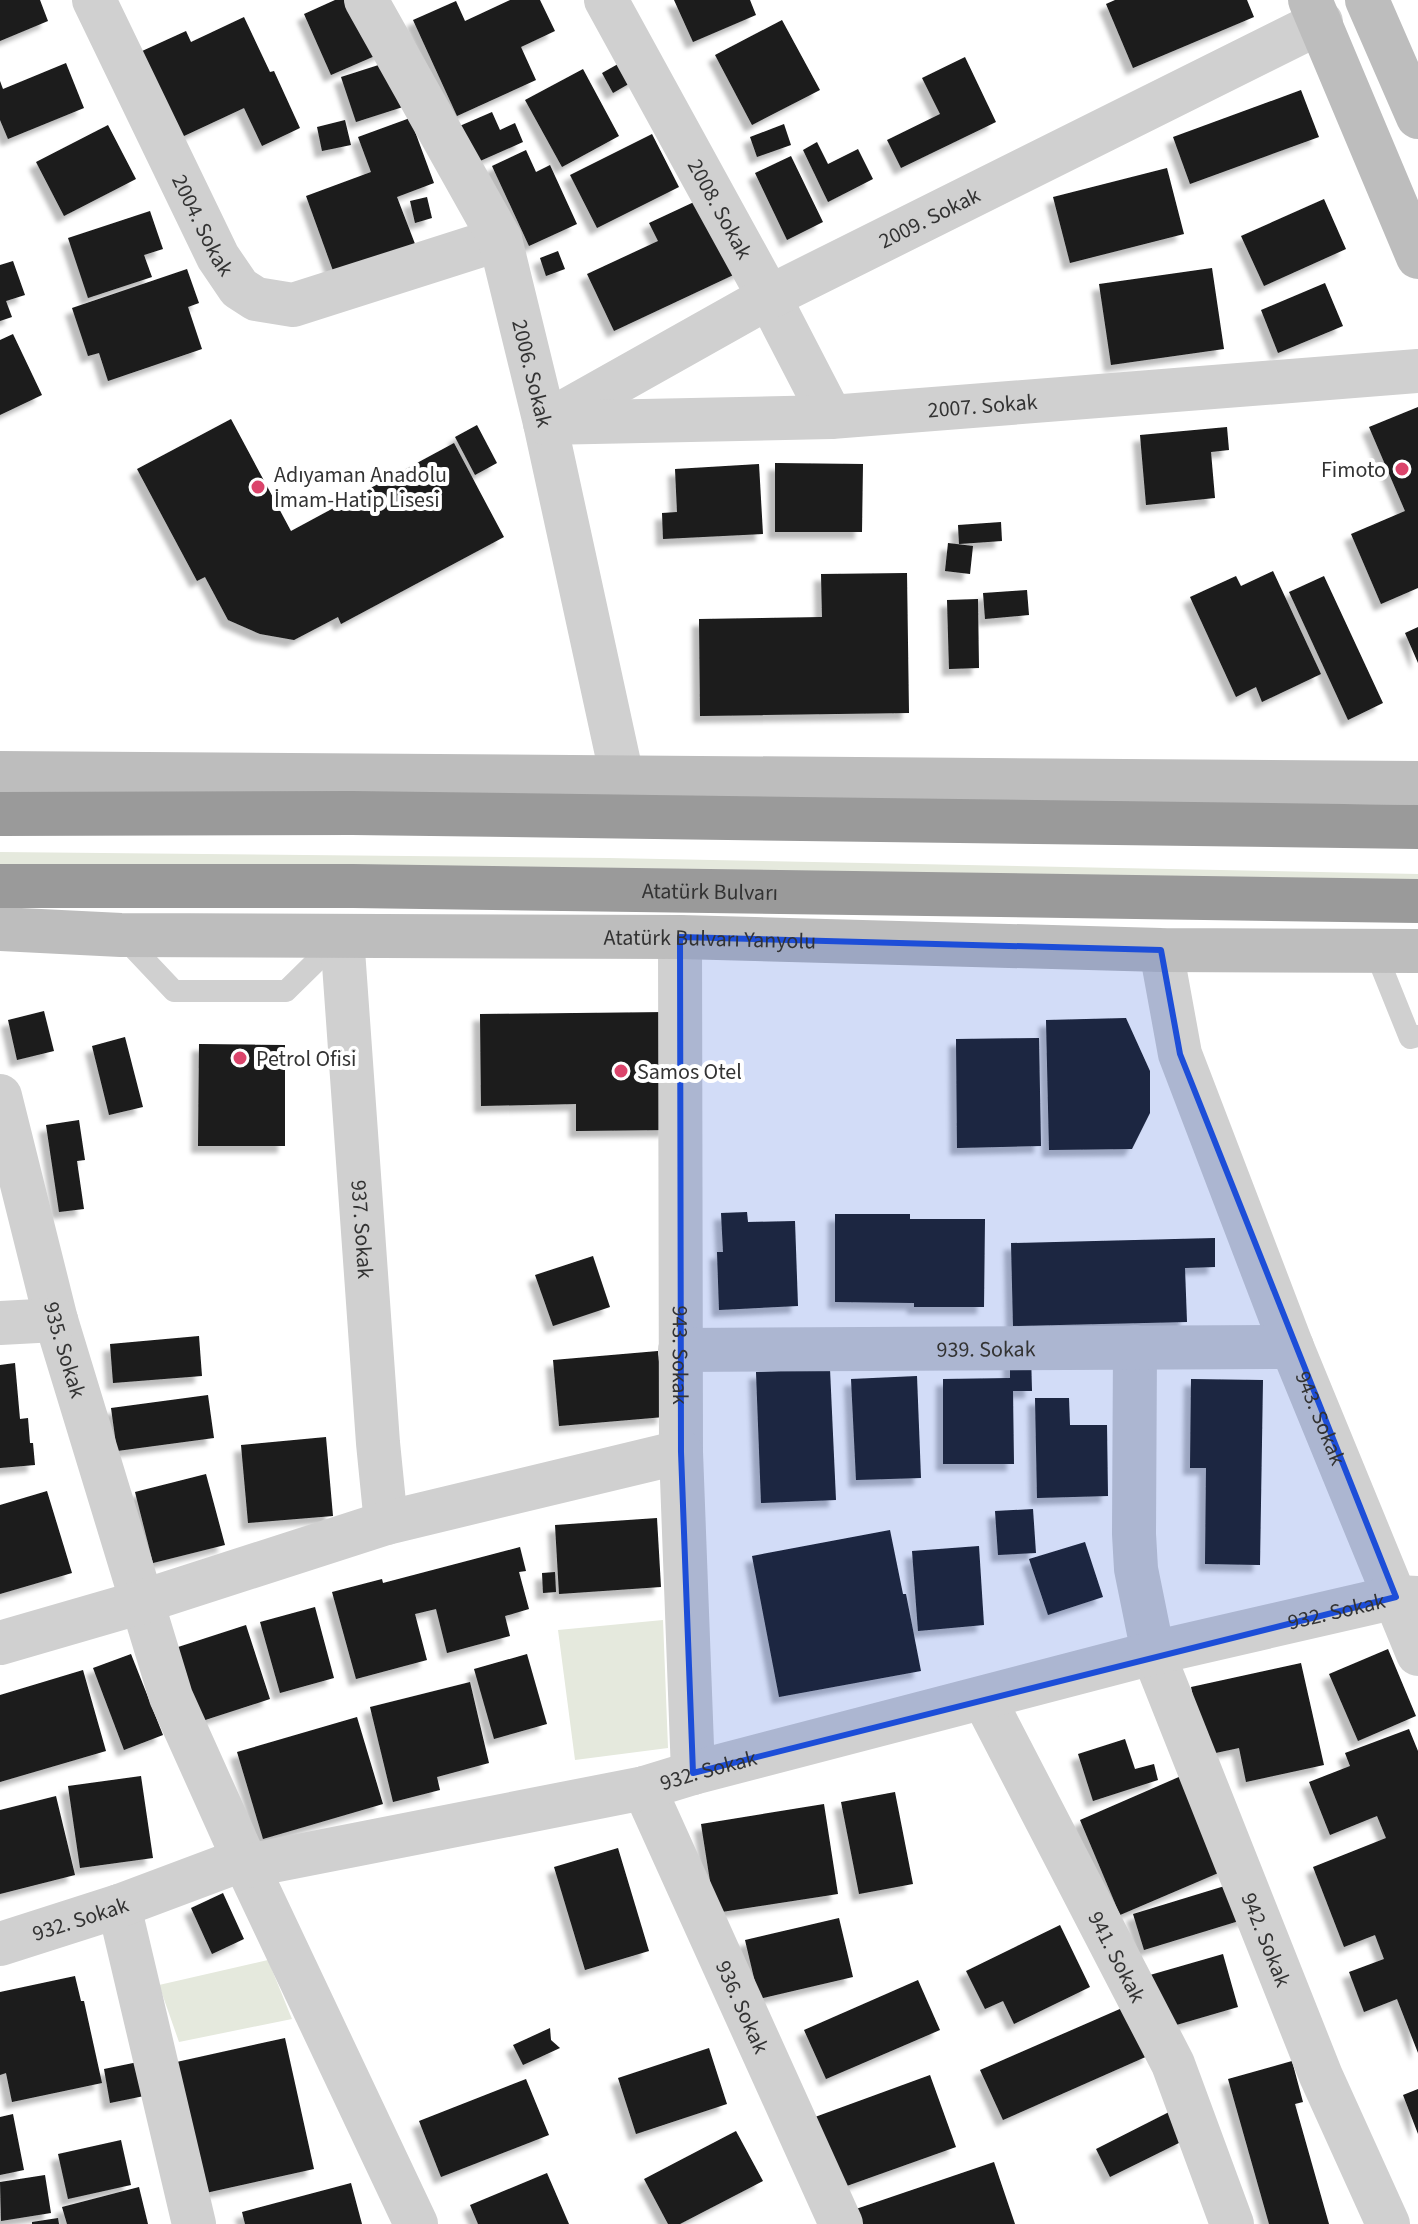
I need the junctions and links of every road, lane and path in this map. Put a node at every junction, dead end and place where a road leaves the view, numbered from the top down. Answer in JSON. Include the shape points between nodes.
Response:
{"nodes":[{"id":1,"x":94,"y":0,"type":"edge"},
{"id":2,"x":366,"y":0,"type":"edge"},
{"id":3,"x":606,"y":0,"type":"edge"},
{"id":4,"x":1367,"y":0,"type":"edge"},
{"id":5,"x":1315,"y":11,"type":"edge"},
{"id":6,"x":1418,"y":117,"type":"edge"},
{"id":7,"x":500,"y":239,"type":"junction"},
{"id":8,"x":1418,"y":257,"type":"edge"},
{"id":9,"x":769,"y":297,"type":"junction"},
{"id":10,"x":1418,"y":371,"type":"edge"},
{"id":11,"x":831,"y":417,"type":"junction"},
{"id":12,"x":545,"y":423,"type":"junction"},
{"id":13,"x":0,"y":773,"type":"edge"},
{"id":14,"x":622,"y":777,"type":"junction"},
{"id":15,"x":1418,"y":783,"type":"edge"},
{"id":16,"x":0,"y":814,"type":"edge"},
{"id":17,"x":1418,"y":827,"type":"edge"},
{"id":18,"x":0,"y":886,"type":"edge"},
{"id":19,"x":1418,"y":901,"type":"edge"},
{"id":20,"x":0,"y":929,"type":"edge"},
{"id":21,"x":342,"y":936,"type":"junction"},
{"id":22,"x":680,"y":937,"type":"junction"},
{"id":23,"x":1161,"y":950,"type":"junction"},
{"id":24,"x":1375,"y":951,"type":"junction"},
{"id":25,"x":1418,"y":951,"type":"edge"},
{"id":26,"x":1418,"y":1036,"type":"edge"},
{"id":27,"x":0,"y":1096,"type":"edge"},
{"id":28,"x":56,"y":1320,"type":"junction"},
{"id":29,"x":0,"y":1323,"type":"edge"},
{"id":30,"x":1135,"y":1347,"type":"junction"},
{"id":31,"x":1292,"y":1347,"type":"junction"},
{"id":32,"x":680,"y":1350,"type":"junction"},
{"id":33,"x":681,"y":1452,"type":"junction"},
{"id":34,"x":386,"y":1523,"type":"junction"},
{"id":35,"x":1407,"y":1597,"type":"edge"},
{"id":36,"x":141,"y":1602,"type":"junction"},
{"id":37,"x":0,"y":1643,"type":"edge"},
{"id":38,"x":1153,"y":1653,"type":"junction"},
{"id":39,"x":1418,"y":1654,"type":"edge"},
{"id":40,"x":984,"y":1699,"type":"junction"},
{"id":41,"x":693,"y":1773,"type":"junction"},
{"id":42,"x":644,"y":1788,"type":"junction"},
{"id":43,"x":247,"y":1866,"type":"junction"},
{"id":44,"x":119,"y":1906,"type":"junction"},
{"id":45,"x":0,"y":1944,"type":"edge"},
{"id":46,"x":194,"y":2224,"type":"edge"},
{"id":47,"x":416,"y":2224,"type":"edge"},
{"id":48,"x":841,"y":2224,"type":"edge"},
{"id":49,"x":1232,"y":2224,"type":"edge"},
{"id":50,"x":1388,"y":2224,"type":"edge"}],
"edges":[{"from":1,"to":7,"type":"street","name":"2004. Sokak","via":[[218,257],[239,288],[256,299],[293,305]]},
{"from":2,"to":7,"type":"street","name":"2006. Sokak"},
{"from":3,"to":9,"type":"street","name":"2008. Sokak"},
{"from":4,"to":6,"type":"street"},
{"from":5,"to":8,"type":"street"},
{"from":5,"to":9,"type":"street","name":"2009. Sokak"},
{"from":7,"to":12,"type":"street","name":"2006. Sokak"},
{"from":9,"to":11,"type":"street","name":"2008. Sokak"},
{"from":9,"to":12,"type":"street","name":"2009. Sokak"},
{"from":10,"to":11,"type":"street","name":"2007. Sokak"},
{"from":11,"to":12,"type":"street","name":"2007. Sokak"},
{"from":12,"to":14,"type":"street","name":"2006. Sokak"},
{"from":13,"to":14,"type":"street"},
{"from":14,"to":15,"type":"street"},
{"from":16,"to":17,"type":"highway","via":[[352,813]]},
{"from":18,"to":19,"type":"highway","name":"Atatürk Bulvarı"},
{"from":20,"to":21,"type":"street","name":"Atatürk Bulvarı Yanyolu"},
{"from":21,"to":22,"type":"street","name":"Atatürk Bulvarı Yanyolu"},
{"from":21,"to":34,"type":"street","name":"937. Sokak"},
{"from":22,"to":23,"type":"street","name":"Atatürk Bulvarı Yanyolu"},
{"from":22,"to":32,"type":"street","name":"943. Sokak"},
{"from":23,"to":24,"type":"street","name":"Atatürk Bulvarı Yanyolu"},
{"from":23,"to":31,"type":"street","name":"943. Sokak","via":[[1180,1054]]},
{"from":24,"to":25,"type":"street","name":"Atatürk Bulvarı Yanyolu"},
{"from":24,"to":26,"type":"lane","via":[[1410,1038]]},
{"from":27,"to":28,"type":"street","name":"935. Sokak"},
{"from":28,"to":29,"type":"street"},
{"from":28,"to":36,"type":"street","name":"935. Sokak"},
{"from":30,"to":31,"type":"street","name":"939. Sokak"},
{"from":30,"to":32,"type":"street","name":"939. Sokak"},
{"from":30,"to":38,"type":"street","name":"942. Sokak","via":[[1134,1545]]},
{"from":31,"to":35,"type":"street","name":"943. Sokak"},
{"from":32,"to":33,"type":"street","name":"943. Sokak"},
{"from":33,"to":34,"type":"street"},
{"from":33,"to":41,"type":"street","name":"943. Sokak"},
{"from":34,"to":36,"type":"street"},
{"from":35,"to":38,"type":"street","name":"932. Sokak"},
{"from":35,"to":39,"type":"street","name":"943. Sokak"},
{"from":36,"to":37,"type":"street"},
{"from":36,"to":43,"type":"street","name":"935. Sokak","via":[[171,1697]]},
{"from":38,"to":40,"type":"street","name":"932. Sokak"},
{"from":38,"to":50,"type":"street","name":"942. Sokak","via":[[1321,2076]]},
{"from":40,"to":41,"type":"street","name":"932. Sokak"},
{"from":40,"to":49,"type":"street","name":"941. Sokak","via":[[1173,2064]]},
{"from":41,"to":42,"type":"street","name":"932. Sokak"},
{"from":42,"to":43,"type":"street","name":"932. Sokak"},
{"from":42,"to":48,"type":"street","name":"936. Sokak"},
{"from":43,"to":44,"type":"street","name":"932. Sokak","via":[[231,1864]]},
{"from":43,"to":47,"type":"street"},
{"from":44,"to":45,"type":"street","name":"932. Sokak"},
{"from":44,"to":46,"type":"street"}]}
